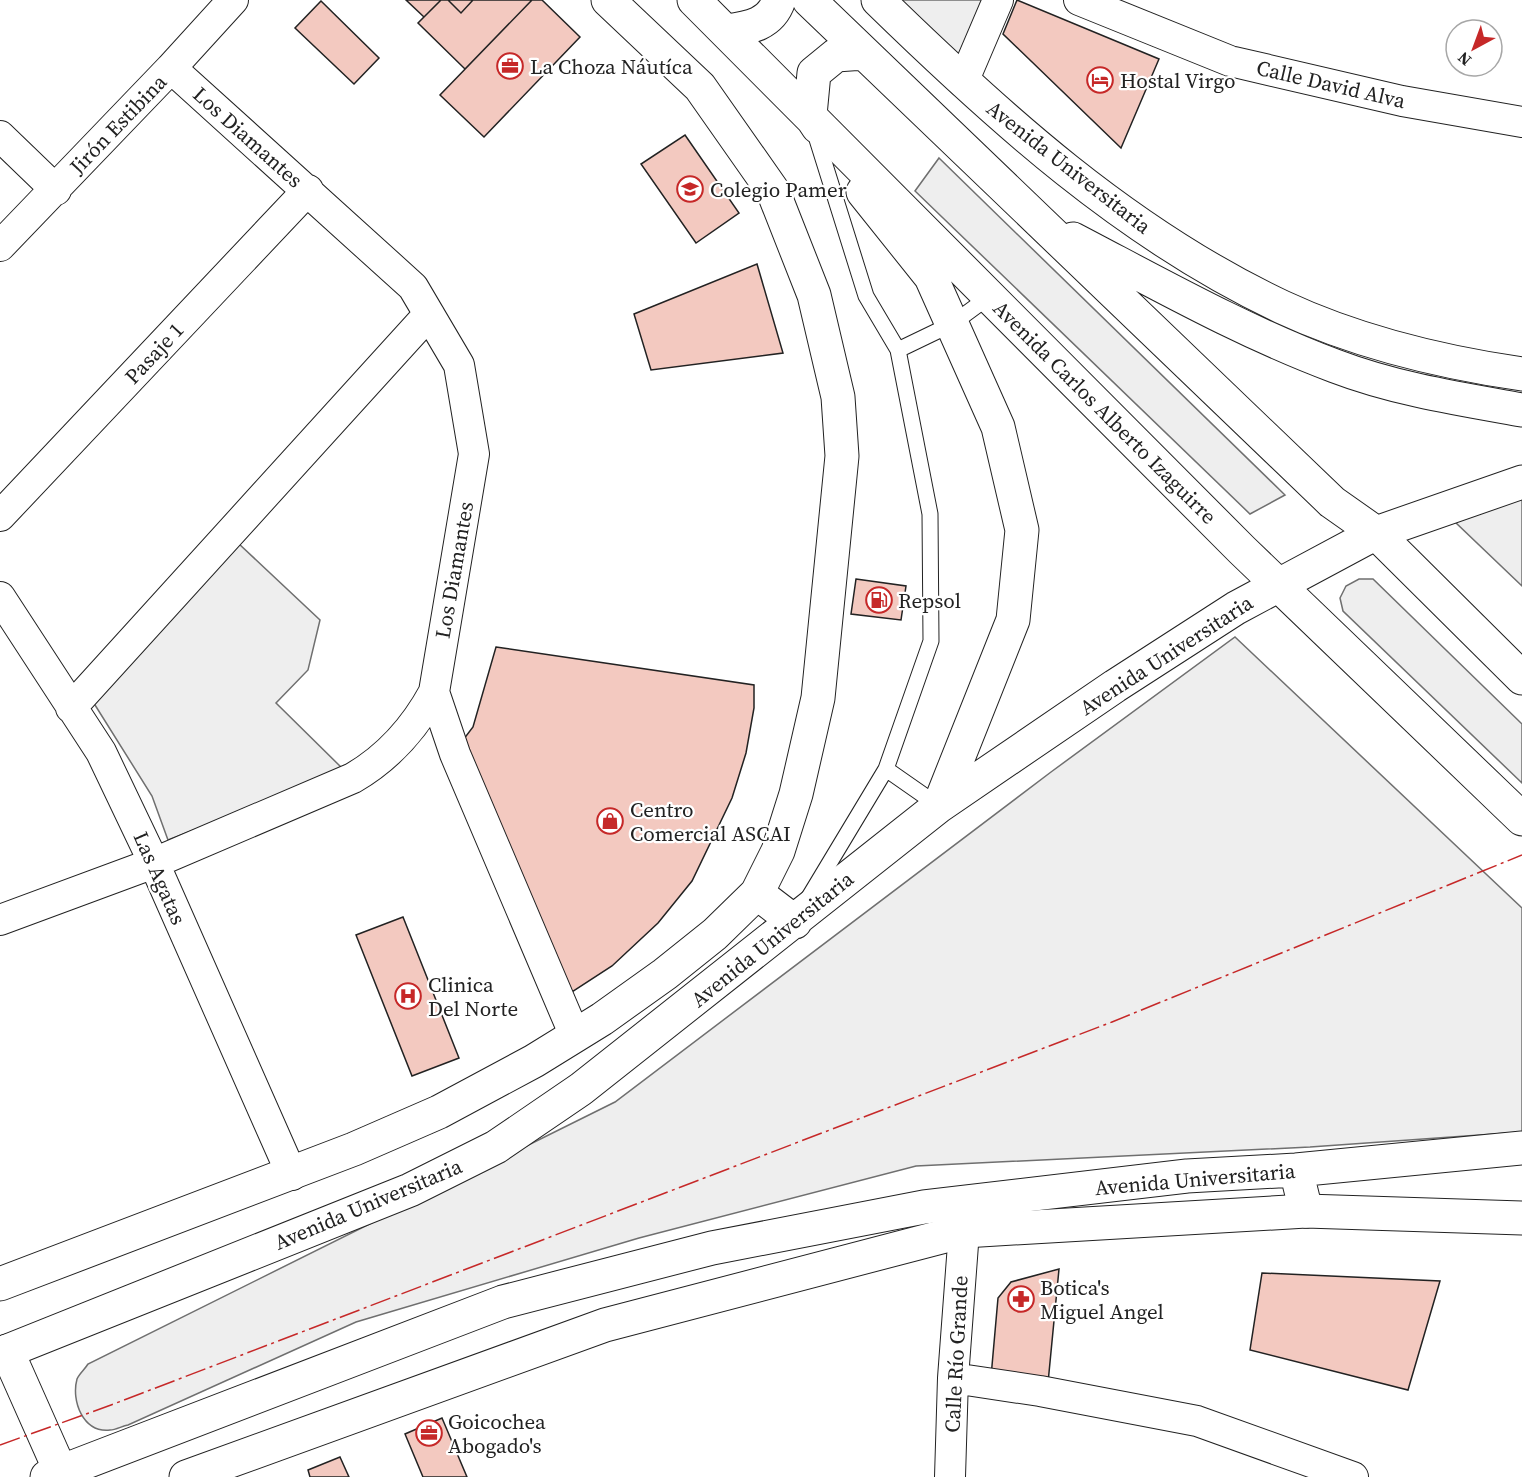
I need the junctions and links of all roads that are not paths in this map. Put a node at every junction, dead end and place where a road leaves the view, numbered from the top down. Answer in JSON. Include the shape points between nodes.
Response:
{"nodes":[{"id":1,"x":608,"y":0,"type":"edge"},
{"id":2,"x":694,"y":0,"type":"edge"},
{"id":3,"x":779,"y":0,"type":"edge"},
{"id":4,"x":809,"y":0,"type":"edge"},
{"id":5,"x":878,"y":0,"type":"edge"},
{"id":6,"x":998,"y":0,"type":"edge"},
{"id":7,"x":1079,"y":0,"type":"edge"},
{"id":8,"x":230,"y":1,"type":"edge"},
{"id":9,"x":727,"y":31,"type":"junction"},
{"id":10,"x":864,"y":53,"type":"junction"},
{"id":11,"x":171,"y":68,"type":"junction"},
{"id":12,"x":963,"y":82,"type":"junction"},
{"id":13,"x":810,"y":115,"type":"junction"},
{"id":14,"x":1522,"y":122,"type":"edge"},
{"id":15,"x":0,"y":136,"type":"edge"},
{"id":16,"x":56,"y":190,"type":"junction"},
{"id":17,"x":308,"y":190,"type":"junction"},
{"id":18,"x":1037,"y":220,"type":"junction"},
{"id":19,"x":0,"y":246,"type":"edge"},
{"id":20,"x":990,"y":296,"type":"junction"},
{"id":21,"x":429,"y":314,"type":"junction"},
{"id":22,"x":952,"y":324,"type":"junction"},
{"id":23,"x":898,"y":350,"type":"junction"},
{"id":24,"x":1522,"y":374,"type":"edge"},
{"id":25,"x":1522,"y":410,"type":"edge"},
{"id":26,"x":1522,"y":482,"type":"edge"},
{"id":27,"x":0,"y":516,"type":"edge"},
{"id":28,"x":1376,"y":533,"type":"junction"},
{"id":29,"x":1277,"y":584,"type":"junction"},
{"id":30,"x":0,"y":597,"type":"edge"},
{"id":31,"x":1522,"y":678,"type":"edge"},
{"id":32,"x":434,"y":692,"type":"junction"},
{"id":33,"x":70,"y":708,"type":"junction"},
{"id":34,"x":886,"y":769,"type":"junction"},
{"id":35,"x":939,"y":806,"type":"junction"},
{"id":36,"x":1522,"y":819,"type":"edge"},
{"id":37,"x":154,"y":863,"type":"junction"},
{"id":38,"x":757,"y":893,"type":"junction"},
{"id":39,"x":0,"y":920,"type":"edge"},
{"id":40,"x":795,"y":922,"type":"junction"},
{"id":41,"x":575,"y":1036,"type":"junction"},
{"id":42,"x":1518,"y":1150,"type":"edge"},
{"id":43,"x":1296,"y":1170,"type":"junction"},
{"id":44,"x":292,"y":1174,"type":"junction"},
{"id":45,"x":1306,"y":1210,"type":"junction"},
{"id":46,"x":1522,"y":1218,"type":"edge"},
{"id":47,"x":964,"y":1231,"type":"junction"},
{"id":48,"x":0,"y":1284,"type":"edge"},
{"id":49,"x":4,"y":1353,"type":"edge"},
{"id":50,"x":953,"y":1378,"type":"junction"},
{"id":51,"x":57,"y":1475,"type":"edge"},
{"id":52,"x":186,"y":1477,"type":"edge"},
{"id":53,"x":950,"y":1477,"type":"edge"},
{"id":54,"x":1353,"y":1477,"type":"edge"}],
"edges":[{"from":1,"to":38,"type":"main road","name":"Avenida Universitaria","via":[[700,87],[773,191],[814,295],[838,398],[842,456],[818,698],[796,794],[778,851]]},
{"from":2,"to":9,"type":"main road","name":"Avenida Carlos Alberto Izaguirre"},
{"from":3,"to":9,"type":"main road","via":[[775,12],[762,23]]},
{"from":4,"to":10,"type":"main road"},
{"from":5,"to":12,"type":"main road","name":"Avenida Universitaria"},
{"from":6,"to":12,"type":"street"},
{"from":7,"to":14,"type":"street","name":"Calle David Alva","via":[[1230,60],[1402,101]]},
{"from":8,"to":11,"type":"street","name":"Jirón Estibina"},
{"from":9,"to":13,"type":"main road","name":"Avenida Carlos Alberto Izaguirre"},
{"from":10,"to":13,"type":"main road","via":[[836,55],[814,74]]},
{"from":10,"to":18,"type":"main road"},
{"from":11,"to":16,"type":"street","name":"Jirón Estibina"},
{"from":11,"to":17,"type":"street","name":"Los Diamantes"},
{"from":12,"to":24,"type":"main road","name":"Avenida Universitaria","via":[[1060,166],[1145,228],[1216,273],[1283,308],[1361,338],[1447,362]]},
{"from":13,"to":20,"type":"main road","name":"Avenida Carlos Alberto Izaguirre"},
{"from":13,"to":22,"type":"main road","via":[[878,214],[931,277]]},
{"from":13,"to":23,"type":"lane","via":[[866,296]]},
{"from":15,"to":16,"type":"street"},
{"from":16,"to":19,"type":"street","name":"Jirón Estibina"},
{"from":17,"to":21,"type":"street","name":"Los Diamantes","via":[[413,287]]},
{"from":17,"to":27,"type":"street","name":"Pasaje 1"},
{"from":18,"to":25,"type":"main road","via":[[1247,329],[1338,367],[1434,394]]},
{"from":18,"to":28,"type":"main road","via":[[1332,502]]},
{"from":20,"to":22,"type":"lane"},
{"from":20,"to":29,"type":"main road","name":"Avenida Carlos Alberto Izaguirre"},
{"from":21,"to":32,"type":"street","name":"Los Diamantes","via":[[459,365],[474,454]]},
{"from":21,"to":33,"type":"street"},
{"from":22,"to":23,"type":"lane"},
{"from":22,"to":35,"type":"main road","via":[[998,427],[1022,530],[1013,620]]},
{"from":23,"to":34,"type":"lane","via":[[930,514],[931,641]]},
{"from":26,"to":28,"type":"main road","name":"Avenida Universitaria"},
{"from":28,"to":29,"type":"main road","name":"Avenida Universitaria"},
{"from":28,"to":31,"type":"main road"},
{"from":29,"to":35,"type":"main road","name":"Avenida Universitaria","via":[[1115,686]]},
{"from":29,"to":36,"type":"main road","name":"Avenida Carlos Alberto Izaguirre"},
{"from":30,"to":33,"type":"street","name":"Las Agatas"},
{"from":32,"to":37,"type":"street","name":"Los Diamantes","via":[[419,720],[379,763],[353,778]]},
{"from":32,"to":41,"type":"street","via":[[455,754]]},
{"from":33,"to":37,"type":"street","name":"Las Agatas","via":[[102,752]]},
{"from":34,"to":35,"type":"lane"},
{"from":34,"to":40,"type":"lane"},
{"from":35,"to":40,"type":"main road","name":"Avenida Universitaria"},
{"from":37,"to":39,"type":"street","name":"Los Diamantes"},
{"from":37,"to":44,"type":"street","name":"Las Agatas"},
{"from":38,"to":40,"type":"main road"},
{"from":38,"to":41,"type":"main road","name":"Avenida Universitaria","via":[[715,934],[665,974]]},
{"from":40,"to":49,"type":"main road","name":"Avenida Universitaria","via":[[581,1089],[496,1147],[410,1190]]},
{"from":41,"to":44,"type":"main road","name":"Avenida Universitaria","via":[[439,1112]]},
{"from":42,"to":43,"type":"main road","name":"Avenida Universitaria"},
{"from":43,"to":45,"type":"main road"},
{"from":43,"to":51,"type":"main road","name":"Avenida Universitaria","via":[[1187,1176],[924,1207],[638,1266],[503,1302]]},
{"from":44,"to":48,"type":"main road","name":"Avenida Universitaria"},
{"from":45,"to":46,"type":"main road","name":"Avenida Universitaria"},
{"from":45,"to":47,"type":"main road","name":"Avenida Universitaria"},
{"from":47,"to":50,"type":"street","name":"Calle Río Grande"},
{"from":47,"to":52,"type":"main road","name":"Avenida Universitaria","via":[[605,1325]]},
{"from":49,"to":51,"type":"main road"},
{"from":50,"to":53,"type":"street","name":"Calle Río Grande"},
{"from":50,"to":54,"type":"street","via":[[1197,1421]]}]}
